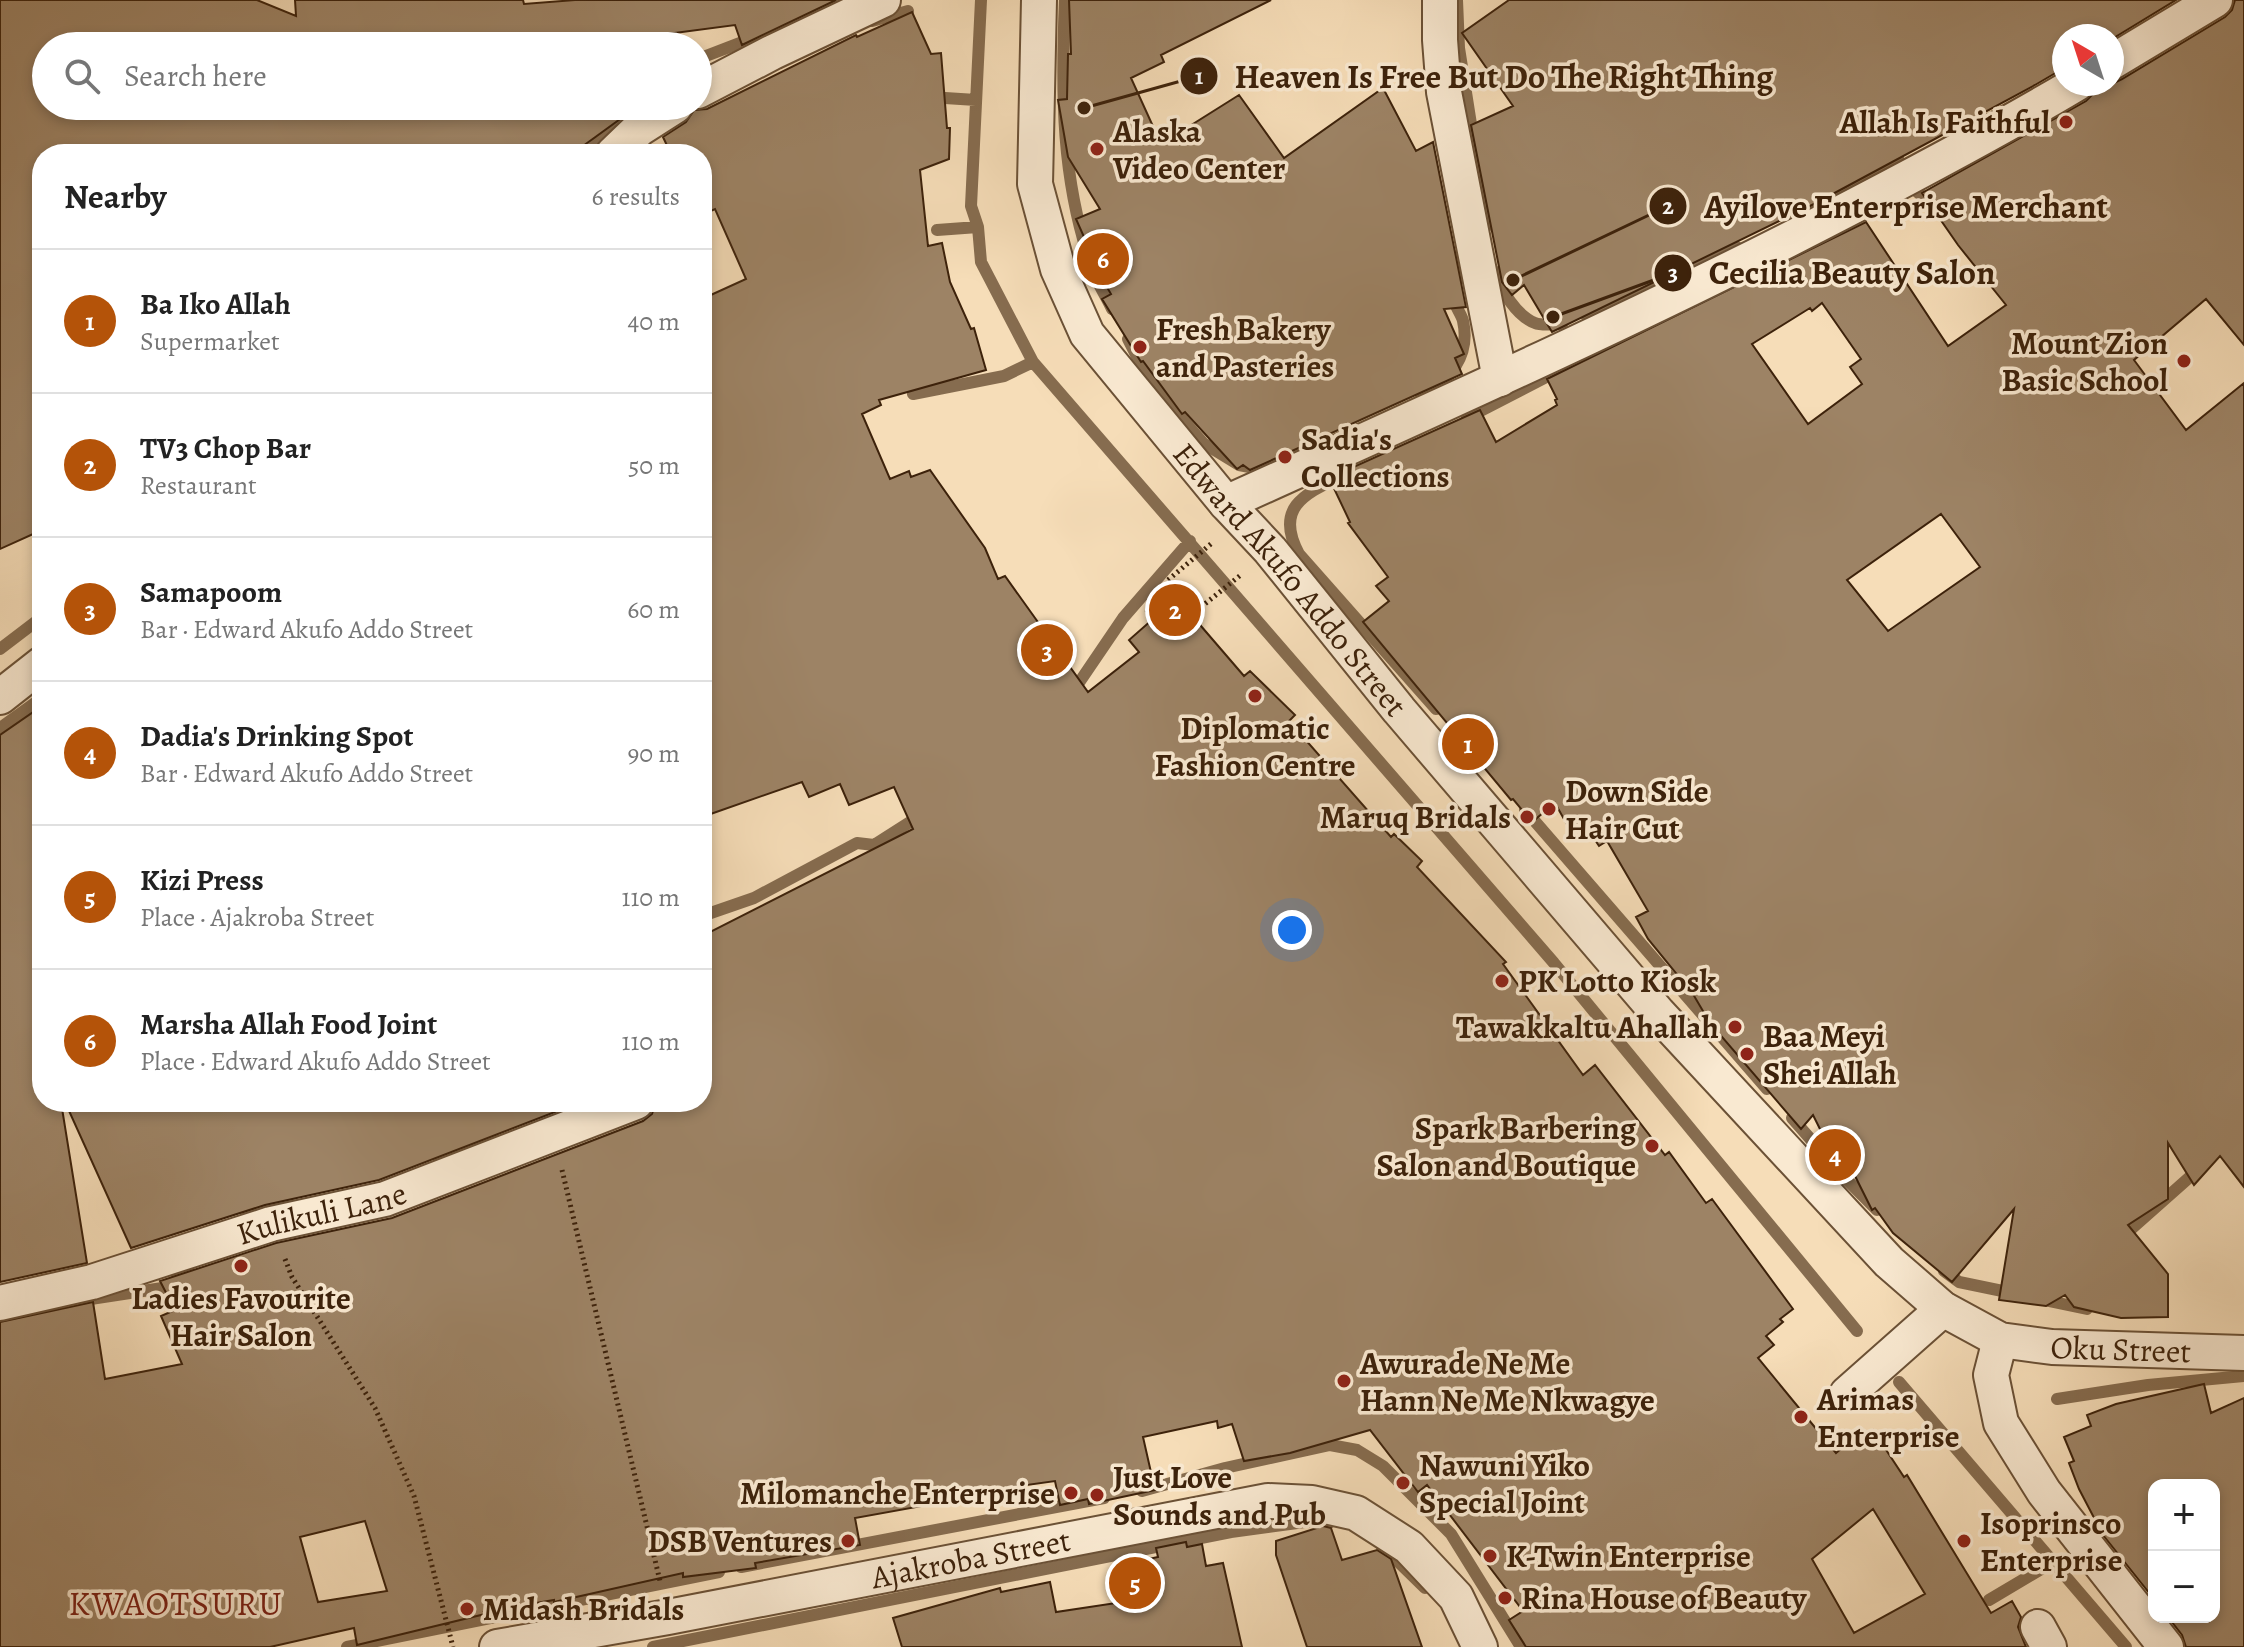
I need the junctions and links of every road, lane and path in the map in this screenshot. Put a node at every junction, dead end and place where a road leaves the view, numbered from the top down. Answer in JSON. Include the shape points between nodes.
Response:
{"nodes":[{"id":1,"x":883,"y":0,"type":"edge"},
{"id":2,"x":1039,"y":0,"type":"edge"},
{"id":3,"x":1440,"y":0,"type":"edge"},
{"id":4,"x":2215,"y":0,"type":"edge"},
{"id":5,"x":2124,"y":55,"type":"edge"},
{"id":6,"x":712,"y":84,"type":"edge"},
{"id":7,"x":2056,"y":96,"type":"edge"},
{"id":8,"x":653,"y":120,"type":"edge"},
{"id":9,"x":623,"y":144,"type":"edge"},
{"id":10,"x":1500,"y":379,"type":"junction"},
{"id":11,"x":1226,"y":503,"type":"junction"},
{"id":12,"x":1215,"y":540,"type":"dead end"},
{"id":13,"x":1244,"y":572,"type":"dead end"},
{"id":14,"x":1168,"y":580,"type":"dead end"},
{"id":15,"x":1196,"y":611,"type":"dead end"},
{"id":16,"x":32,"y":672,"type":"edge"},
{"id":17,"x":0,"y":697,"type":"edge"},
{"id":18,"x":609,"y":1112,"type":"edge"},
{"id":19,"x":553,"y":1133,"type":"junction"},
{"id":20,"x":271,"y":1224,"type":"junction"},
{"id":21,"x":0,"y":1303,"type":"edge"},
{"id":22,"x":1943,"y":1309,"type":"junction"},
{"id":23,"x":2000,"y":1340,"type":"junction"},
{"id":24,"x":2244,"y":1353,"type":"edge"},
{"id":25,"x":1847,"y":1394,"type":"dead end"},
{"id":26,"x":668,"y":1617,"type":"junction"},
{"id":27,"x":453,"y":1647,"type":"edge"},
{"id":28,"x":497,"y":1647,"type":"edge"},
{"id":29,"x":1480,"y":1647,"type":"edge"},
{"id":30,"x":2166,"y":1647,"type":"edge"}],
"edges":[{"from":1,"to":6,"type":"street"},
{"from":2,"to":11,"type":"street","name":"Edward Akufo Addo Street","via":[[1035,184],[1058,269],[1087,334]]},
{"from":3,"to":10,"type":"street","via":[[1444,92]]},
{"from":4,"to":5,"type":"street"},
{"from":7,"to":10,"type":"street","via":[[1713,278]]},
{"from":8,"to":9,"type":"street"},
{"from":10,"to":11,"type":"street"},
{"from":11,"to":22,"type":"street","name":"Edward Akufo Addo Street","via":[[1658,1013],[1889,1262]]},
{"from":12,"to":14,"type":"path"},
{"from":13,"to":15,"type":"path"},
{"from":16,"to":17,"type":"street"},
{"from":18,"to":19,"type":"street","name":"Kulikuli Lane"},
{"from":19,"to":20,"type":"street","name":"Kulikuli Lane","via":[[385,1199]]},
{"from":19,"to":26,"type":"path"},
{"from":20,"to":21,"type":"street","name":"Kulikuli Lane","via":[[92,1282]]},
{"from":20,"to":27,"type":"path","via":[[292,1277],[375,1408],[414,1496]]},
{"from":22,"to":23,"type":"street","name":"Edward Akufo Addo Street"},
{"from":22,"to":25,"type":"street"},
{"from":23,"to":24,"type":"street","name":"Oku Street","via":[[2052,1347]]},
{"from":23,"to":30,"type":"street","via":[[1991,1375],[2001,1423],[2044,1492]]},
{"from":26,"to":28,"type":"street","name":"Ajakroba Street"},
{"from":26,"to":29,"type":"street","name":"Ajakroba Street","via":[[1268,1501],[1297,1502],[1356,1513],[1409,1547],[1456,1597]]}]}
